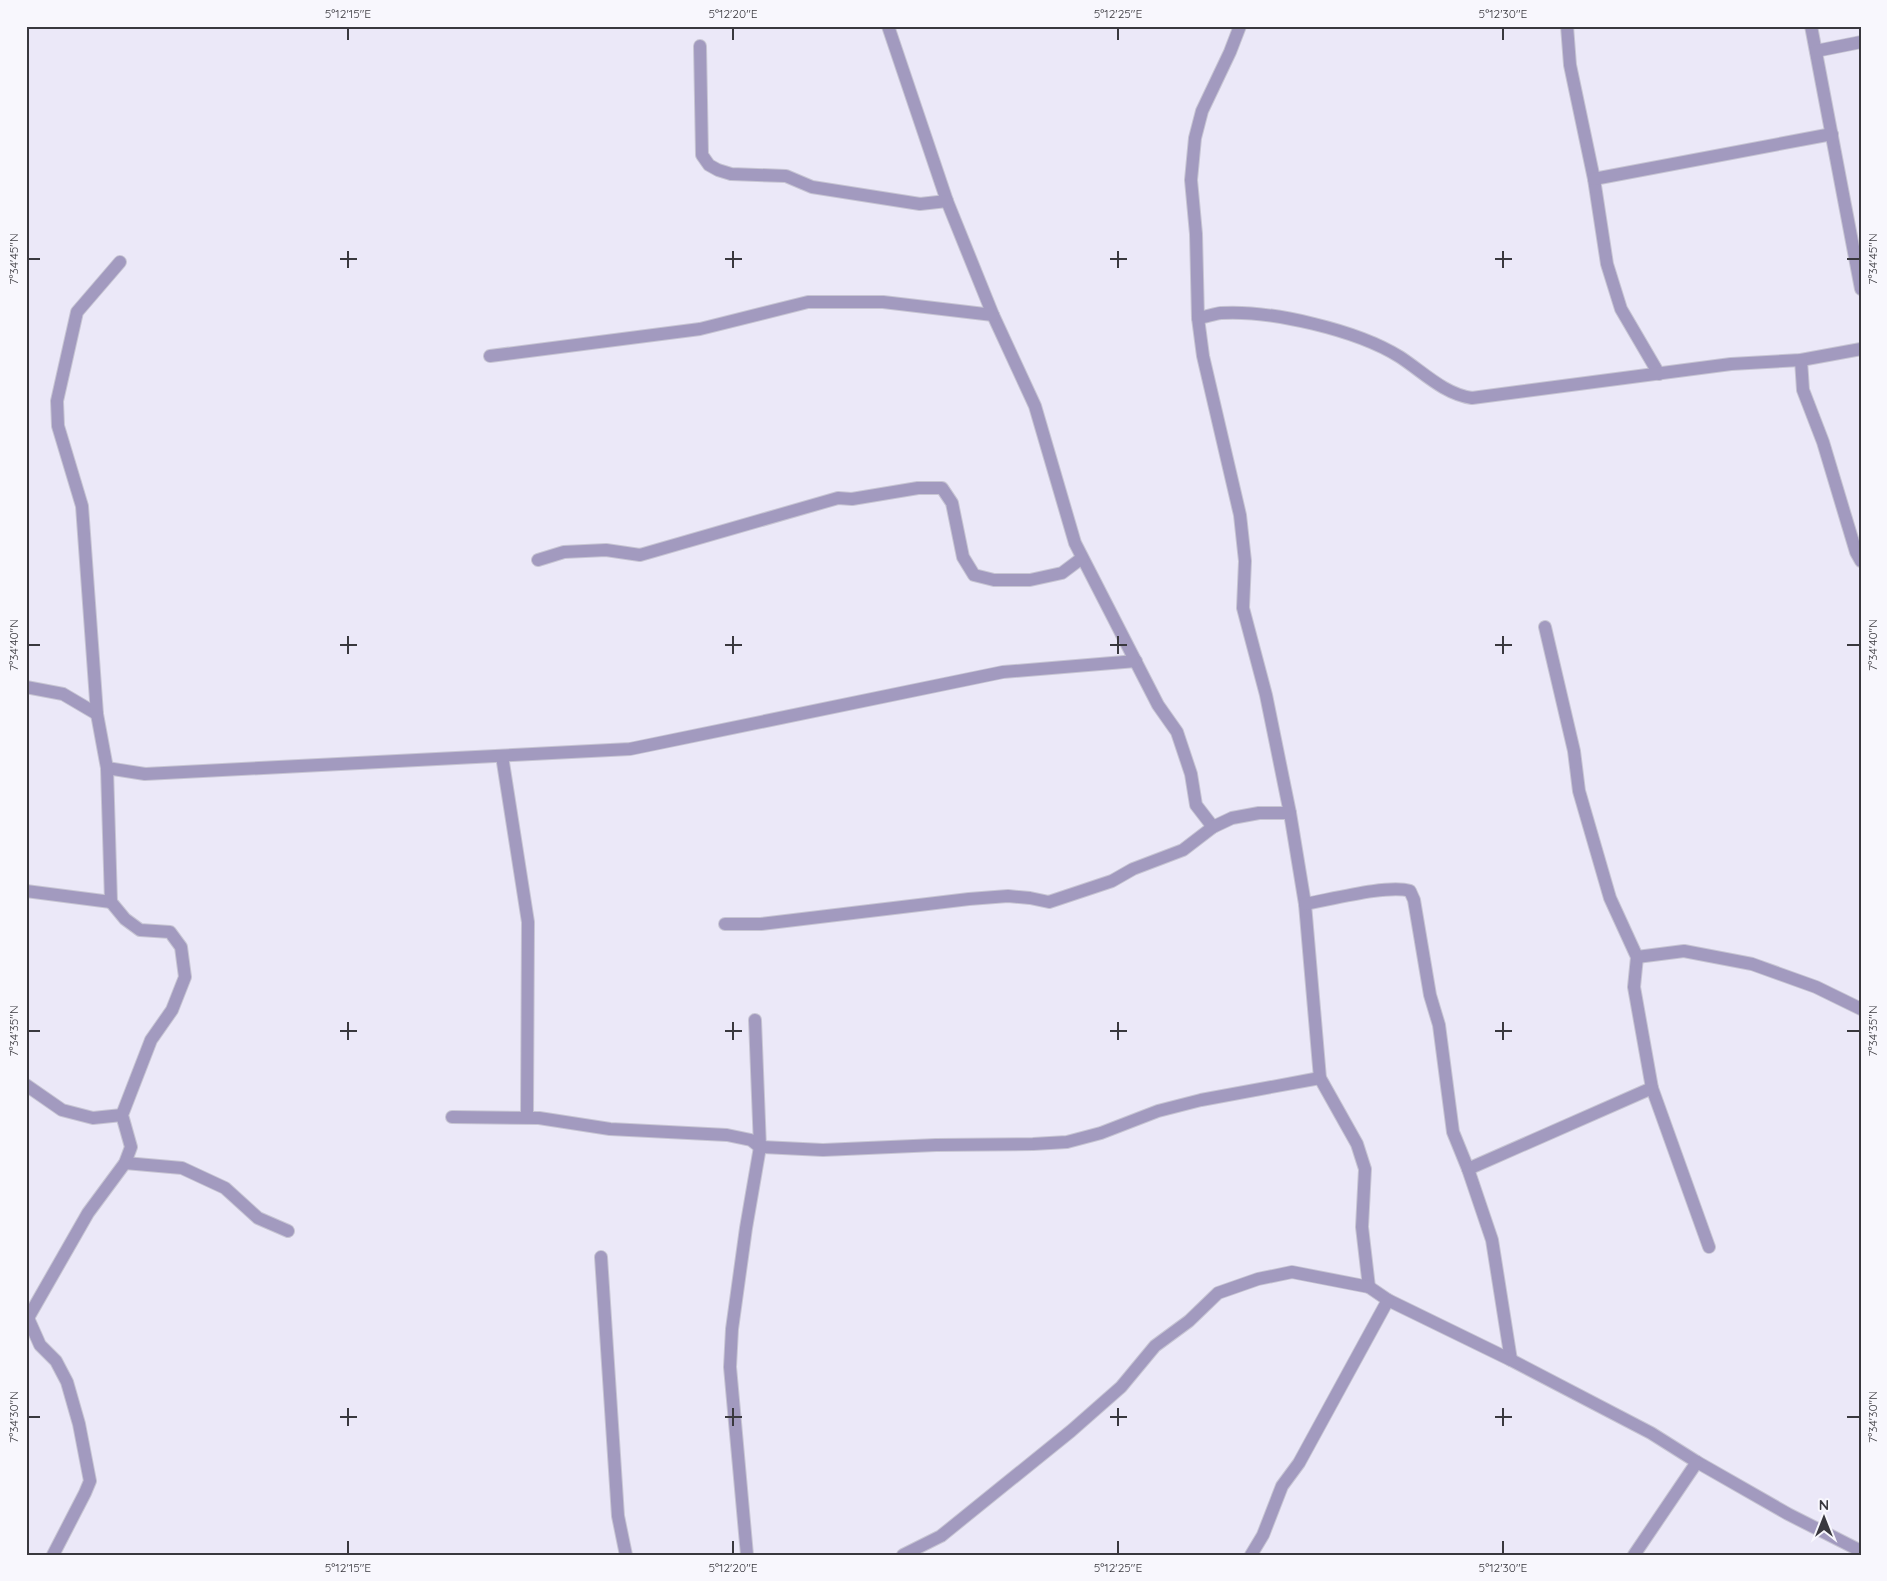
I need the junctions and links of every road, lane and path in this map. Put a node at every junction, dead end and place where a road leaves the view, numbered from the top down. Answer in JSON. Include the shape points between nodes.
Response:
{"nodes":[{"id":1,"x":888,"y":26,"type":"edge"},
{"id":2,"x":1240,"y":26,"type":"edge"},
{"id":3,"x":1567,"y":26,"type":"edge"},
{"id":4,"x":1811,"y":26,"type":"edge"},
{"id":5,"x":1861,"y":42,"type":"edge"},
{"id":6,"x":700,"y":46,"type":"dead end"},
{"id":7,"x":1816,"y":51,"type":"junction"},
{"id":8,"x":1832,"y":134,"type":"junction"},
{"id":9,"x":1594,"y":179,"type":"junction"},
{"id":10,"x":947,"y":201,"type":"junction"},
{"id":11,"x":120,"y":262,"type":"dead end"},
{"id":12,"x":1861,"y":289,"type":"edge"},
{"id":13,"x":993,"y":315,"type":"junction"},
{"id":14,"x":1198,"y":318,"type":"junction"},
{"id":15,"x":1861,"y":349,"type":"edge"},
{"id":16,"x":490,"y":356,"type":"dead end"},
{"id":17,"x":1801,"y":360,"type":"junction"},
{"id":18,"x":1659,"y":374,"type":"junction"},
{"id":19,"x":1082,"y":558,"type":"junction"},
{"id":20,"x":538,"y":560,"type":"dead end"},
{"id":21,"x":1861,"y":561,"type":"edge"},
{"id":22,"x":1545,"y":627,"type":"dead end"},
{"id":23,"x":1136,"y":661,"type":"junction"},
{"id":24,"x":26,"y":687,"type":"edge"},
{"id":25,"x":96,"y":714,"type":"junction"},
{"id":26,"x":502,"y":756,"type":"junction"},
{"id":27,"x":107,"y":768,"type":"junction"},
{"id":28,"x":1290,"y":813,"type":"junction"},
{"id":29,"x":1213,"y":827,"type":"junction"},
{"id":30,"x":26,"y":891,"type":"edge"},
{"id":31,"x":111,"y":902,"type":"junction"},
{"id":32,"x":1305,"y":904,"type":"junction"},
{"id":33,"x":725,"y":924,"type":"dead end"},
{"id":34,"x":1637,"y":957,"type":"junction"},
{"id":35,"x":1861,"y":1009,"type":"edge"},
{"id":36,"x":755,"y":1020,"type":"dead end"},
{"id":37,"x":1320,"y":1078,"type":"junction"},
{"id":38,"x":26,"y":1085,"type":"edge"},
{"id":39,"x":1652,"y":1088,"type":"junction"},
{"id":40,"x":122,"y":1116,"type":"junction"},
{"id":41,"x":452,"y":1117,"type":"dead end"},
{"id":42,"x":527,"y":1117,"type":"junction"},
{"id":43,"x":760,"y":1147,"type":"junction"},
{"id":44,"x":125,"y":1163,"type":"junction"},
{"id":45,"x":1468,"y":1169,"type":"junction"},
{"id":46,"x":288,"y":1231,"type":"dead end"},
{"id":47,"x":1709,"y":1247,"type":"dead end"},
{"id":48,"x":601,"y":1257,"type":"dead end"},
{"id":49,"x":1369,"y":1287,"type":"junction"},
{"id":50,"x":1388,"y":1300,"type":"junction"},
{"id":51,"x":27,"y":1317,"type":"edge"},
{"id":52,"x":1511,"y":1360,"type":"junction"},
{"id":53,"x":1697,"y":1462,"type":"junction"},
{"id":54,"x":1861,"y":1551,"type":"edge"},
{"id":55,"x":1252,"y":1554,"type":"edge"},
{"id":56,"x":53,"y":1555,"type":"edge"},
{"id":57,"x":626,"y":1555,"type":"edge"},
{"id":58,"x":747,"y":1555,"type":"edge"},
{"id":59,"x":903,"y":1555,"type":"edge"},
{"id":60,"x":1634,"y":1555,"type":"edge"}],
"edges":[{"from":1,"to":10,"type":"street"},
{"from":2,"to":14,"type":"street","via":[[1202,111],[1195,138],[1191,180]]},
{"from":3,"to":9,"type":"street","via":[[1570,65]]},
{"from":4,"to":7,"type":"street"},
{"from":5,"to":7,"type":"street"},
{"from":6,"to":10,"type":"street","via":[[702,155],[718,170],[731,174],[786,176],[812,187],[920,204]]},
{"from":7,"to":8,"type":"street"},
{"from":8,"to":9,"type":"street"},
{"from":8,"to":12,"type":"street"},
{"from":9,"to":18,"type":"street","via":[[1607,264],[1622,309]]},
{"from":10,"to":13,"type":"street"},
{"from":11,"to":25,"type":"street","via":[[77,312],[57,402],[58,426],[82,506]]},
{"from":13,"to":16,"type":"street","via":[[883,302],[808,302],[700,329]]},
{"from":13,"to":19,"type":"street","via":[[1036,406],[1069,524]]},
{"from":14,"to":18,"type":"street","via":[[1220,313],[1267,314],[1328,328],[1398,356],[1447,390],[1472,398]]},
{"from":14,"to":28,"type":"street","via":[[1203,356],[1240,515],[1245,561],[1242,608],[1266,695]]},
{"from":15,"to":17,"type":"street"},
{"from":17,"to":18,"type":"street","via":[[1731,364]]},
{"from":17,"to":21,"type":"street","via":[[1803,390]]},
{"from":19,"to":20,"type":"street","via":[[1062,574],[1030,580],[994,580],[974,575],[962,557],[952,503],[942,488],[918,488],[852,499],[838,498],[640,555],[606,550],[564,552]]},
{"from":19,"to":23,"type":"street"},
{"from":22,"to":34,"type":"street","via":[[1574,751],[1579,791],[1610,898]]},
{"from":23,"to":26,"type":"street","via":[[1003,672],[630,749]]},
{"from":23,"to":29,"type":"street","via":[[1158,705],[1177,732],[1191,774],[1196,805]]},
{"from":24,"to":25,"type":"street","via":[[63,694]]},
{"from":25,"to":27,"type":"street"},
{"from":26,"to":27,"type":"street","via":[[145,774]]},
{"from":26,"to":42,"type":"street","via":[[528,922]]},
{"from":27,"to":31,"type":"street"},
{"from":28,"to":29,"type":"street","via":[[1259,813],[1232,818]]},
{"from":28,"to":32,"type":"street"},
{"from":29,"to":33,"type":"street","via":[[1184,850],[1133,869],[1112,881],[1049,902],[1008,896],[969,898],[761,924]]},
{"from":30,"to":31,"type":"street"},
{"from":31,"to":40,"type":"street","via":[[124,919],[140,930],[170,932],[181,947],[185,977],[172,1010],[152,1040]]},
{"from":32,"to":37,"type":"street"},
{"from":32,"to":45,"type":"street","via":[[1401,888],[1410,891],[1439,1025],[1453,1132]]},
{"from":34,"to":35,"type":"street","via":[[1684,951],[1752,964],[1816,987]]},
{"from":34,"to":39,"type":"street","via":[[1634,987]]},
{"from":36,"to":43,"type":"street"},
{"from":37,"to":43,"type":"street","via":[[1201,1100],[1067,1142],[823,1150]]},
{"from":37,"to":49,"type":"street","via":[[1357,1144],[1364,1169],[1362,1227]]},
{"from":38,"to":40,"type":"street","via":[[62,1110],[93,1118]]},
{"from":39,"to":45,"type":"street"},
{"from":39,"to":47,"type":"street"},
{"from":40,"to":44,"type":"street","via":[[131,1147]]},
{"from":41,"to":42,"type":"street"},
{"from":42,"to":43,"type":"street","via":[[610,1128],[742,1137]]},
{"from":43,"to":58,"type":"street","via":[[744,1237],[730,1367]]},
{"from":44,"to":46,"type":"street","via":[[182,1168],[225,1188],[258,1218]]},
{"from":44,"to":51,"type":"street","via":[[88,1213]]},
{"from":45,"to":52,"type":"street","via":[[1492,1240]]},
{"from":48,"to":57,"type":"street","via":[[618,1516]]},
{"from":49,"to":50,"type":"street"},
{"from":49,"to":59,"type":"street","via":[[1292,1272],[1258,1279],[1218,1293],[1156,1346],[1121,1387],[1071,1430],[941,1536]]},
{"from":50,"to":52,"type":"street"},
{"from":50,"to":55,"type":"street","via":[[1299,1463],[1282,1486]]},
{"from":51,"to":56,"type":"street","via":[[40,1345],[56,1361],[68,1382],[90,1480]]},
{"from":52,"to":53,"type":"street","via":[[1651,1433]]},
{"from":53,"to":54,"type":"street"},
{"from":53,"to":60,"type":"street"}]}
